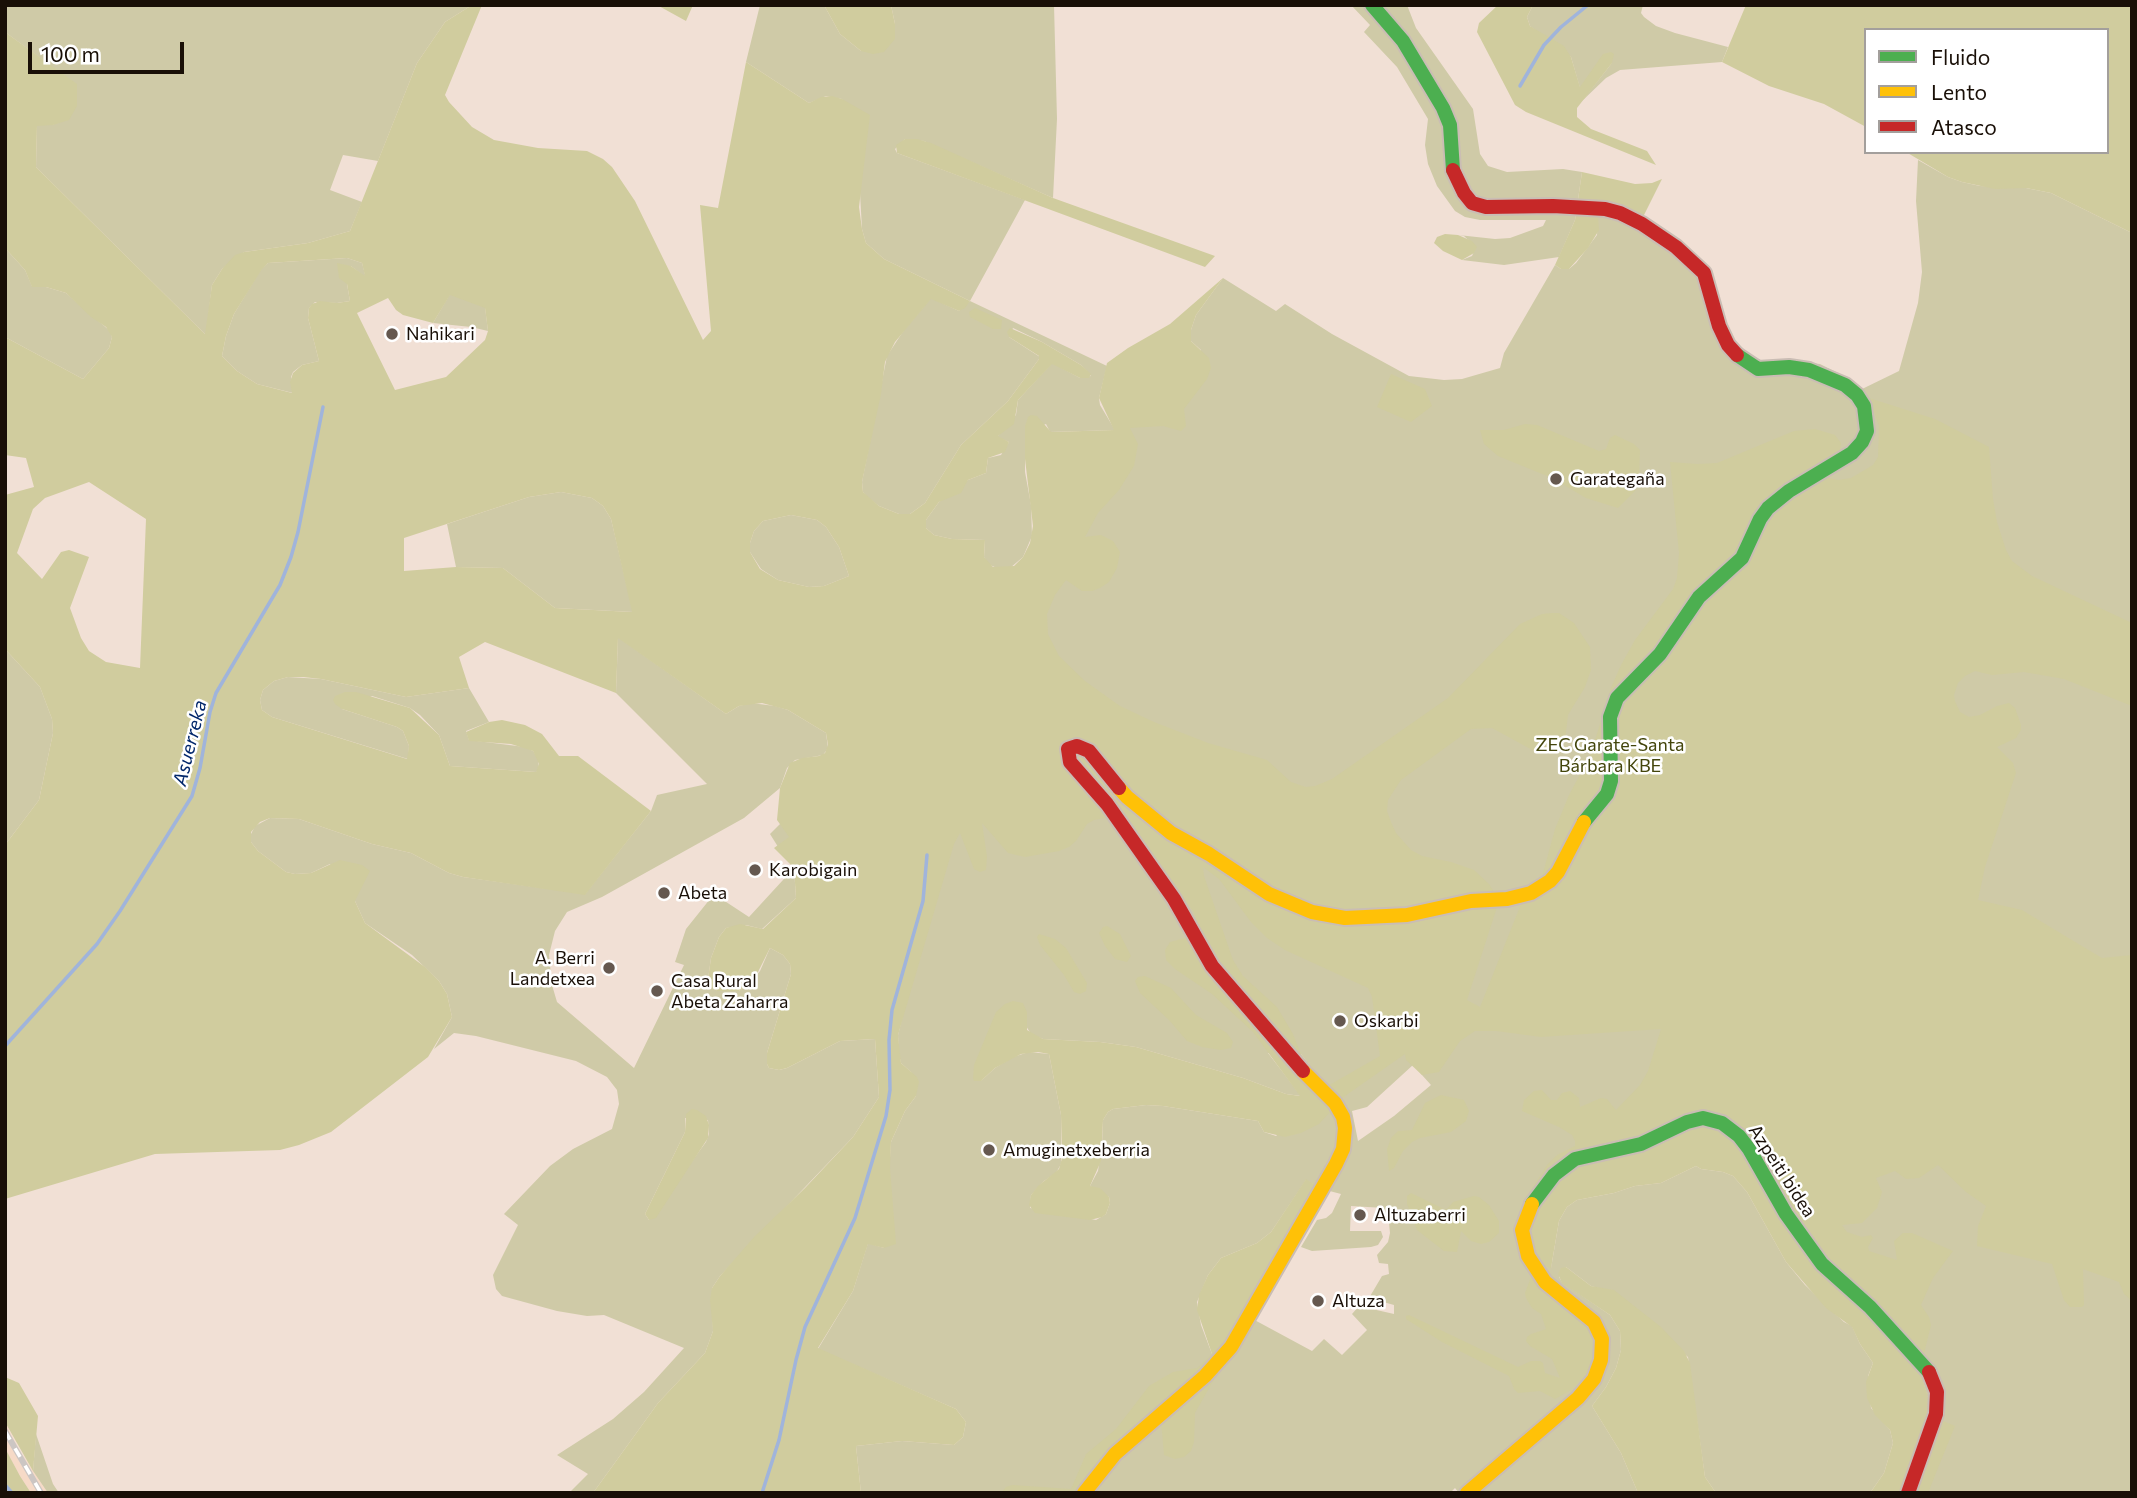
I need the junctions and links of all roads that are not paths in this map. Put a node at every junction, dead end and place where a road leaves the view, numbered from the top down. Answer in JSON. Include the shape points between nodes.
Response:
{"nodes":[{"id":1,"x":1372,"y":5,"type":"edge"},
{"id":2,"x":1084,"y":1493,"type":"edge"},
{"id":3,"x":1466,"y":1493,"type":"edge"},
{"id":4,"x":1908,"y":1493,"type":"edge"}],
"edges":[{"from":1,"to":2,"type":"street","via":[[1403,41],[1443,108],[1450,125],[1452,168],[1470,201],[1486,207],[1605,209],[1642,224],[1682,251],[1704,273],[1719,327],[1739,359],[1758,369],[1809,370],[1845,385],[1864,406],[1867,431],[1852,453],[1768,508],[1742,558],[1699,597],[1653,663],[1617,698],[1610,717],[1607,794],[1581,824],[1558,872],[1531,893],[1376,918],[1312,912],[1269,894],[1171,833],[1127,797],[1089,751],[1077,746],[1068,749],[1069,760],[1107,804],[1171,894],[1217,973],[1335,1103],[1345,1128],[1336,1164],[1235,1341],[1205,1376],[1115,1454]]},
{"from":3,"to":4,"type":"street","name":"Azpeiti bidea","via":[[1578,1398],[1596,1376],[1601,1360],[1602,1339],[1594,1322],[1548,1285],[1529,1259],[1522,1230],[1529,1209],[1570,1162],[1641,1144],[1703,1118],[1722,1123],[1739,1136],[1822,1264],[1870,1307],[1931,1374],[1937,1392],[1936,1417]]}]}
